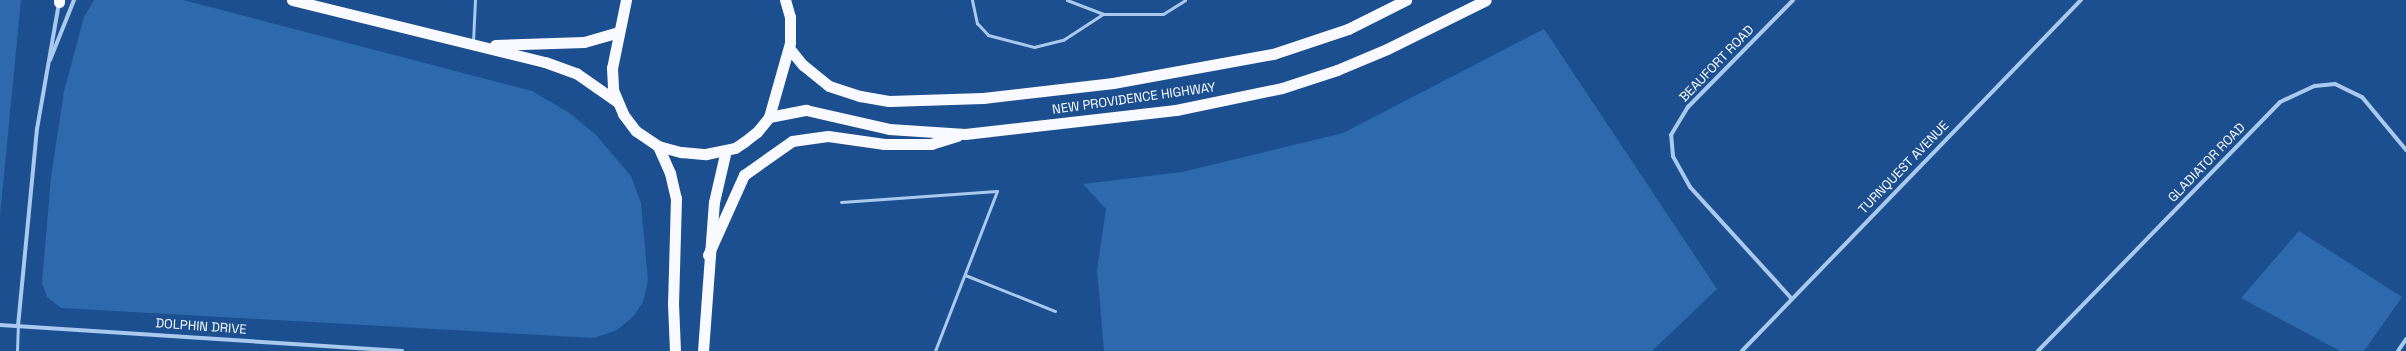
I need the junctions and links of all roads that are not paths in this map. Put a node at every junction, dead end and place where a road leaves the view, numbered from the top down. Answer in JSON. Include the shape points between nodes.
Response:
{"nodes":[{"id":1,"x":74,"y":0,"type":"edge"},
{"id":2,"x":292,"y":0,"type":"edge"},
{"id":3,"x":475,"y":0,"type":"edge"},
{"id":4,"x":626,"y":0,"type":"edge"},
{"id":5,"x":785,"y":0,"type":"edge"},
{"id":6,"x":972,"y":0,"type":"edge"},
{"id":7,"x":1068,"y":0,"type":"edge"},
{"id":8,"x":1185,"y":0,"type":"edge"},
{"id":9,"x":1406,"y":0,"type":"edge"},
{"id":10,"x":1486,"y":0,"type":"edge"},
{"id":11,"x":1793,"y":0,"type":"edge"},
{"id":12,"x":2081,"y":0,"type":"edge"},
{"id":13,"x":59,"y":1,"type":"edge"},
{"id":14,"x":1103,"y":14,"type":"junction"},
{"id":15,"x":618,"y":32,"type":"junction"},
{"id":16,"x":478,"y":44,"type":"junction"},
{"id":17,"x":789,"y":48,"type":"junction"},
{"id":18,"x":46,"y":70,"type":"junction"},
{"id":19,"x":616,"y":101,"type":"junction"},
{"id":20,"x":769,"y":117,"type":"junction"},
{"id":21,"x":965,"y":134,"type":"junction"},
{"id":22,"x":658,"y":146,"type":"junction"},
{"id":23,"x":726,"y":150,"type":"junction"},
{"id":24,"x":2406,"y":150,"type":"edge"},
{"id":25,"x":841,"y":202,"type":"dead end"},
{"id":26,"x":708,"y":255,"type":"junction"},
{"id":27,"x":965,"y":275,"type":"junction"},
{"id":28,"x":1792,"y":299,"type":"junction"},
{"id":29,"x":1055,"y":311,"type":"dead end"},
{"id":30,"x":0,"y":325,"type":"edge"},
{"id":31,"x":18,"y":326,"type":"junction"},
{"id":32,"x":2406,"y":339,"type":"edge"},
{"id":33,"x":327,"y":345,"type":"junction"},
{"id":34,"x":17,"y":351,"type":"edge"},
{"id":35,"x":327,"y":351,"type":"edge"},
{"id":36,"x":402,"y":351,"type":"edge"},
{"id":37,"x":675,"y":351,"type":"edge"},
{"id":38,"x":703,"y":351,"type":"edge"},
{"id":39,"x":935,"y":351,"type":"edge"},
{"id":40,"x":1742,"y":351,"type":"edge"},
{"id":41,"x":2038,"y":351,"type":"edge"},
{"id":42,"x":2398,"y":351,"type":"edge"}],
"edges":[{"from":1,"to":18,"type":"street"},
{"from":2,"to":16,"type":"highway","via":[[355,17]]},
{"from":3,"to":16,"type":"lane"},
{"from":4,"to":15,"type":"highway"},
{"from":5,"to":17,"type":"highway","via":[[791,27]]},
{"from":6,"to":14,"type":"lane","via":[[977,23],[988,35],[1034,47],[1063,40]]},
{"from":7,"to":14,"type":"lane"},
{"from":8,"to":14,"type":"lane","via":[[1163,14]]},
{"from":9,"to":17,"type":"highway","name":"NEW PROVIDENCE HIGHWAY","via":[[1348,29],[1273,54],[1113,83],[983,98],[889,101],[860,96],[829,86],[803,66]]},
{"from":10,"to":21,"type":"highway","name":"NEW PROVIDENCE HIGHWAY","via":[[1388,49],[1337,70],[1282,88],[1176,110]]},
{"from":11,"to":28,"type":"street","name":"BEAUFORT ROAD","via":[[1688,107],[1671,134],[1674,156],[1690,187]]},
{"from":12,"to":28,"type":"street","name":"TURNQUEST AVENUE"},
{"from":13,"to":18,"type":"street"},
{"from":15,"to":16,"type":"highway","via":[[584,42]]},
{"from":15,"to":19,"type":"highway","via":[[612,68]]},
{"from":16,"to":19,"type":"highway","via":[[576,73]]},
{"from":17,"to":20,"type":"highway"},
{"from":18,"to":31,"type":"street","via":[[37,129]]},
{"from":19,"to":22,"type":"highway","via":[[636,131]]},
{"from":20,"to":21,"type":"highway","name":"NEW PROVIDENCE HIGHWAY","via":[[806,110],[889,129]]},
{"from":20,"to":23,"type":"highway","via":[[751,138]]},
{"from":21,"to":26,"type":"highway","via":[[931,144],[884,144],[828,136],[792,141],[744,176]]},
{"from":22,"to":23,"type":"highway","via":[[692,154]]},
{"from":22,"to":37,"type":"highway","via":[[670,174],[676,198],[673,303]]},
{"from":23,"to":26,"type":"highway","via":[[714,202]]},
{"from":24,"to":41,"type":"street","name":"GLADIATOR ROAD","via":[[2362,97],[2335,84],[2315,86],[2280,102]]},
{"from":25,"to":27,"type":"lane","via":[[997,191]]},
{"from":26,"to":38,"type":"highway"},
{"from":27,"to":29,"type":"lane"},
{"from":27,"to":39,"type":"lane"},
{"from":28,"to":40,"type":"street","name":"TURNQUEST AVENUE"},
{"from":30,"to":31,"type":"street","name":"DOLPHIN DRIVE"},
{"from":31,"to":33,"type":"street","name":"DOLPHIN DRIVE"},
{"from":31,"to":34,"type":"lane"},
{"from":32,"to":42,"type":"street"},
{"from":33,"to":35,"type":"lane"},
{"from":33,"to":36,"type":"street","name":"DOLPHIN DRIVE"}]}
